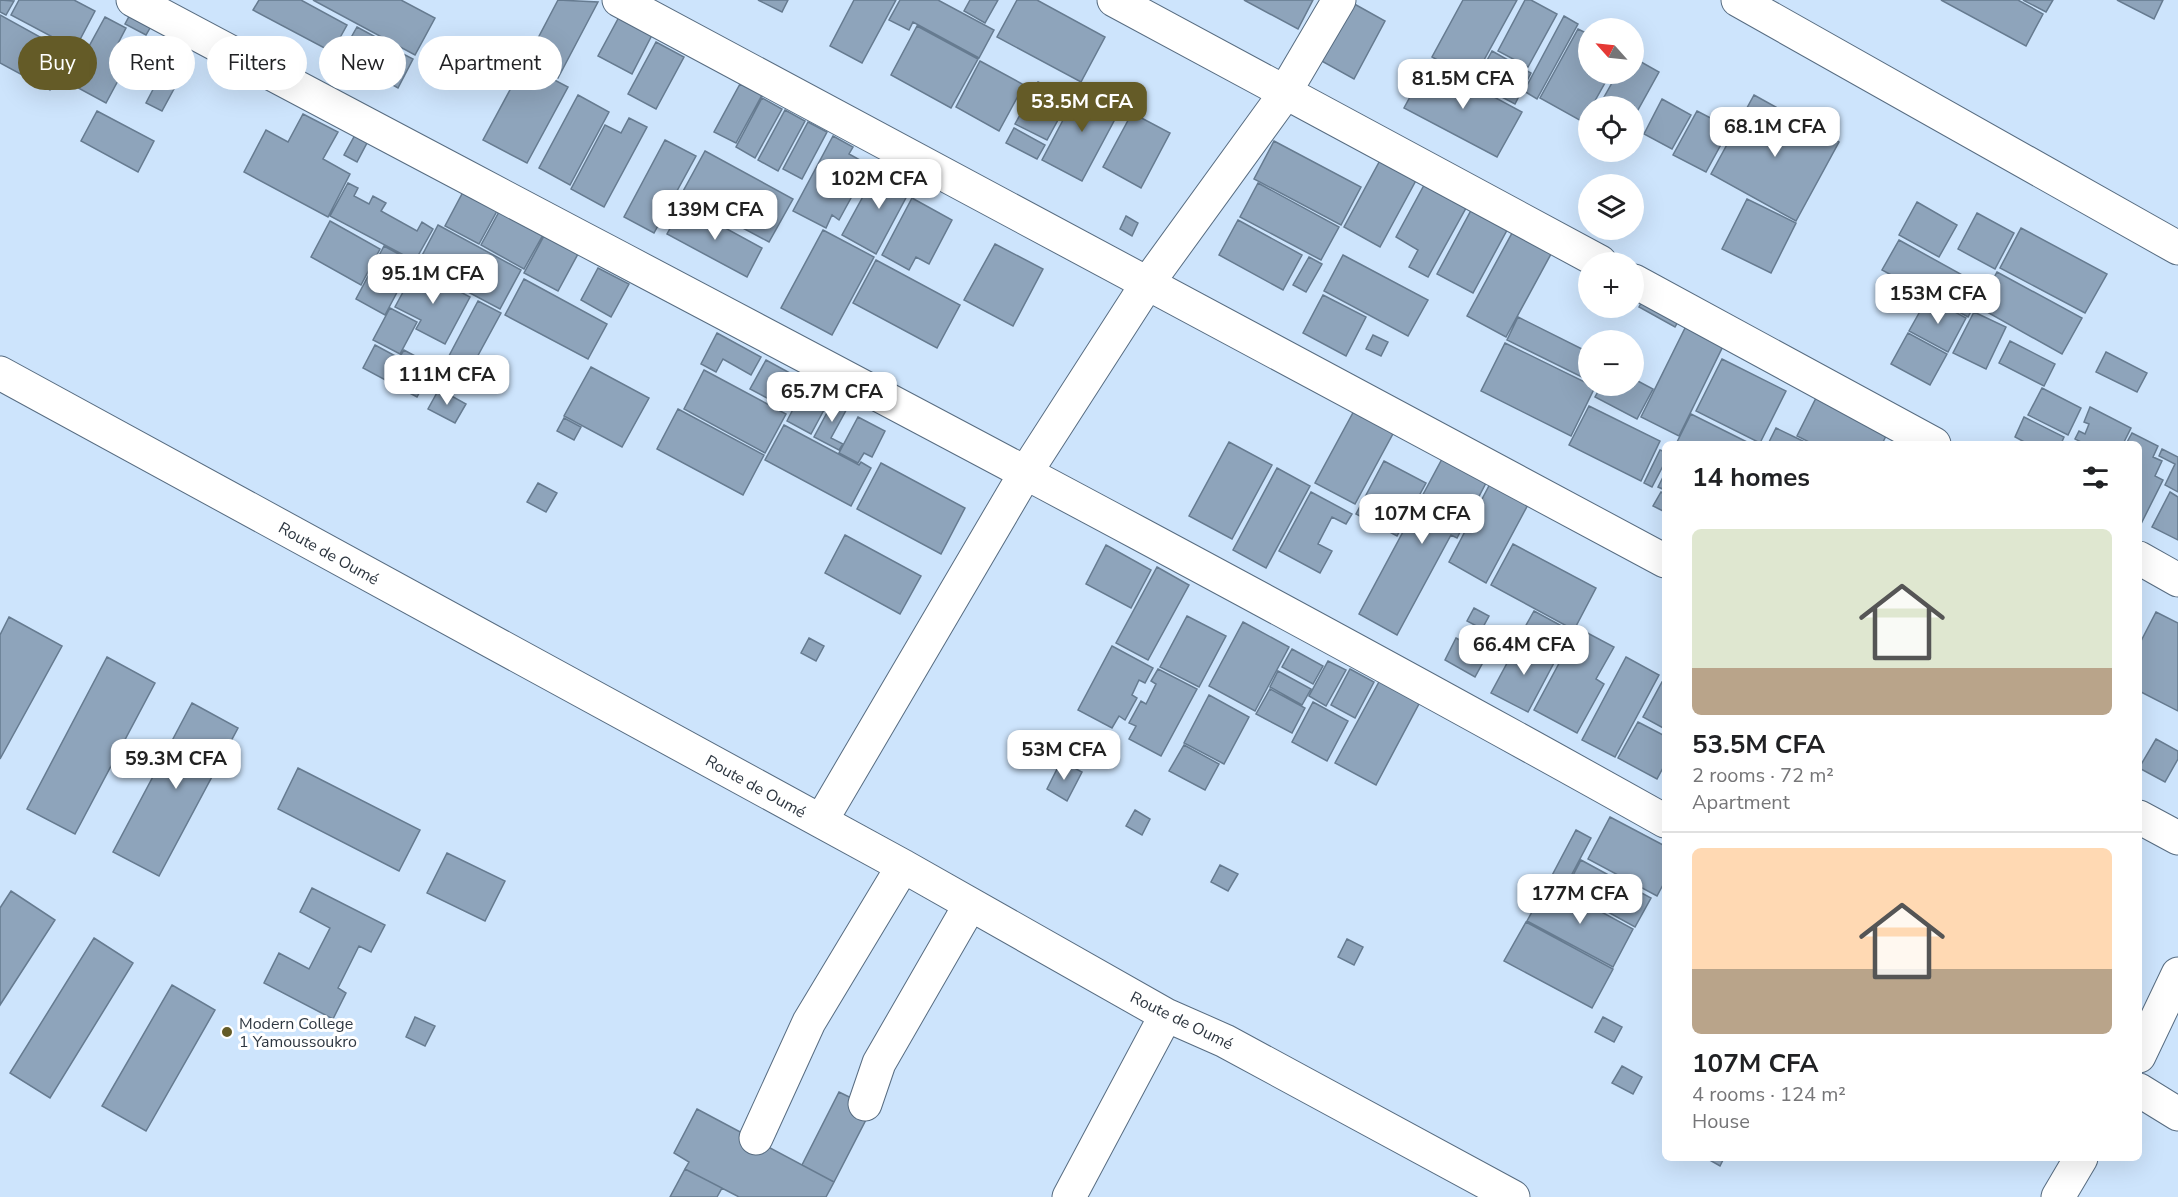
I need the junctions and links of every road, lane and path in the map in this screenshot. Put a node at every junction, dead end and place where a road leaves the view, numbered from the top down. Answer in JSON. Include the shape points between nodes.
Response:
{"nodes":[{"id":1,"x":133,"y":0,"type":"edge"},
{"id":2,"x":619,"y":0,"type":"edge"},
{"id":3,"x":1114,"y":0,"type":"edge"},
{"id":4,"x":1339,"y":0,"type":"edge"},
{"id":5,"x":1738,"y":0,"type":"edge"},
{"id":6,"x":1284,"y":93,"type":"junction"},
{"id":7,"x":2178,"y":248,"type":"edge"},
{"id":8,"x":1581,"y":252,"type":"edge"},
{"id":9,"x":1147,"y":284,"type":"junction"},
{"id":10,"x":1644,"y":286,"type":"edge"},
{"id":11,"x":0,"y":373,"type":"edge"},
{"id":12,"x":1928,"y":441,"type":"edge"},
{"id":13,"x":1026,"y":472,"type":"junction"},
{"id":14,"x":1662,"y":559,"type":"edge"},
{"id":15,"x":2142,"y":560,"type":"edge"},
{"id":16,"x":2178,"y":580,"type":"edge"},
{"id":17,"x":1662,"y":819,"type":"edge"},
{"id":18,"x":2142,"y":819,"type":"edge"},
{"id":19,"x":821,"y":821,"type":"junction"},
{"id":20,"x":2178,"y":838,"type":"edge"},
{"id":21,"x":903,"y":866,"type":"junction"},
{"id":22,"x":970,"y":905,"type":"junction"},
{"id":23,"x":2178,"y":974,"type":"edge"},
{"id":24,"x":1166,"y":1015,"type":"junction"},
{"id":25,"x":2142,"y":1050,"type":"edge"},
{"id":26,"x":2142,"y":1092,"type":"edge"},
{"id":27,"x":865,"y":1104,"type":"dead end"},
{"id":28,"x":2178,"y":1114,"type":"edge"},
{"id":29,"x":756,"y":1137,"type":"dead end"},
{"id":30,"x":2079,"y":1161,"type":"edge"},
{"id":31,"x":1069,"y":1197,"type":"edge"},
{"id":32,"x":1512,"y":1197,"type":"edge"},
{"id":33,"x":2058,"y":1197,"type":"edge"}],
"edges":[{"from":1,"to":13,"type":"street"},
{"from":2,"to":9,"type":"street"},
{"from":3,"to":6,"type":"street"},
{"from":4,"to":6,"type":"street"},
{"from":5,"to":7,"type":"street"},
{"from":6,"to":8,"type":"street"},
{"from":6,"to":9,"type":"street"},
{"from":9,"to":13,"type":"street"},
{"from":9,"to":14,"type":"street"},
{"from":10,"to":12,"type":"street"},
{"from":11,"to":19,"type":"street","name":"Route de Oumé"},
{"from":13,"to":17,"type":"street"},
{"from":13,"to":19,"type":"street"},
{"from":15,"to":16,"type":"street"},
{"from":18,"to":20,"type":"street"},
{"from":19,"to":21,"type":"street","name":"Route de Oumé"},
{"from":21,"to":22,"type":"street","name":"Route de Oumé"},
{"from":21,"to":29,"type":"street","via":[[809,1022]]},
{"from":22,"to":24,"type":"street","name":"Route de Oumé"},
{"from":22,"to":27,"type":"street","via":[[879,1063]]},
{"from":23,"to":25,"type":"street"},
{"from":24,"to":31,"type":"street"},
{"from":24,"to":32,"type":"street","name":"Route de Oumé","via":[[1225,1041]]},
{"from":26,"to":28,"type":"street"},
{"from":30,"to":33,"type":"street"}]}
